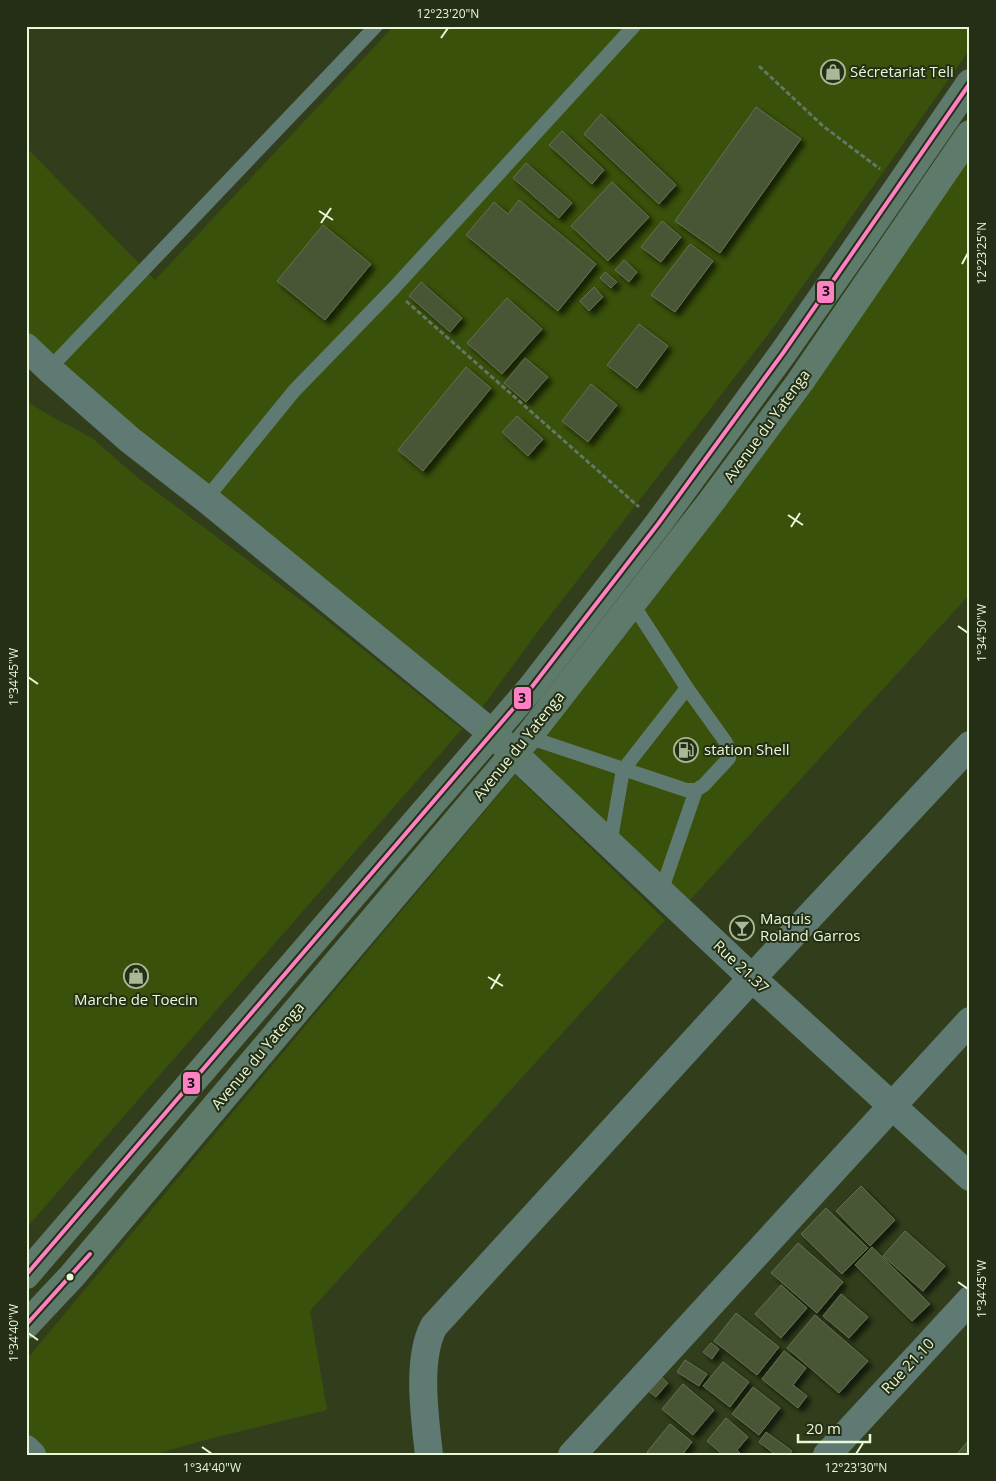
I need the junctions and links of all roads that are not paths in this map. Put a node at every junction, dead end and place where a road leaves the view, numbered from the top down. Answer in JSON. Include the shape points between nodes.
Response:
{"nodes":[{"id":1,"x":376,"y":26,"type":"edge"},
{"id":2,"x":634,"y":26,"type":"edge"},
{"id":3,"x":970,"y":83,"type":"edge"},
{"id":4,"x":970,"y":134,"type":"edge"},
{"id":5,"x":26,"y":347,"type":"edge"},
{"id":6,"x":49,"y":369,"type":"junction"},
{"id":7,"x":206,"y":498,"type":"junction"},
{"id":8,"x":632,"y":602,"type":"junction"},
{"id":9,"x":687,"y":688,"type":"junction"},
{"id":10,"x":493,"y":734,"type":"junction"},
{"id":11,"x":970,"y":744,"type":"edge"},
{"id":12,"x":522,"y":745,"type":"junction"},
{"id":13,"x":623,"y":770,"type":"junction"},
{"id":14,"x":696,"y":790,"type":"junction"},
{"id":15,"x":610,"y":844,"type":"junction"},
{"id":16,"x":661,"y":892,"type":"junction"},
{"id":17,"x":752,"y":978,"type":"junction"},
{"id":18,"x":970,"y":1021,"type":"edge"},
{"id":19,"x":892,"y":1105,"type":"junction"},
{"id":20,"x":970,"y":1176,"type":"edge"},
{"id":21,"x":26,"y":1275,"type":"edge"},
{"id":22,"x":970,"y":1300,"type":"edge"},
{"id":23,"x":26,"y":1325,"type":"edge"},
{"id":24,"x":26,"y":1449,"type":"edge"},
{"id":25,"x":32,"y":1455,"type":"edge"},
{"id":26,"x":429,"y":1455,"type":"edge"},
{"id":27,"x":572,"y":1455,"type":"edge"},
{"id":28,"x":827,"y":1455,"type":"edge"}],
"edges":[{"from":1,"to":6,"type":"lane"},
{"from":2,"to":7,"type":"lane","via":[[294,392]]},
{"from":3,"to":10,"type":"main road","name":"Avenue du Yatenga","via":[[783,353],[658,524]]},
{"from":4,"to":8,"type":"main road","name":"Avenue du Yatenga","via":[[800,382]]},
{"from":5,"to":6,"type":"street","name":"Rue 21.37"},
{"from":6,"to":7,"type":"street","name":"Rue 21.37","via":[[130,440]]},
{"from":7,"to":10,"type":"street","name":"Rue 21.37"},
{"from":8,"to":9,"type":"lane"},
{"from":8,"to":12,"type":"main road","name":"Avenue du Yatenga"},
{"from":9,"to":13,"type":"lane"},
{"from":9,"to":14,"type":"lane","via":[[730,751],[729,758]]},
{"from":10,"to":12,"type":"street","name":"Rue 21.37"},
{"from":10,"to":21,"type":"main road","name":"Avenue du Yatenga"},
{"from":11,"to":17,"type":"street"},
{"from":12,"to":13,"type":"lane"},
{"from":12,"to":15,"type":"street","name":"Rue 21.37"},
{"from":12,"to":23,"type":"main road","name":"Avenue du Yatenga","via":[[72,1276]]},
{"from":13,"to":14,"type":"lane","via":[[686,790]]},
{"from":13,"to":15,"type":"lane"},
{"from":14,"to":16,"type":"lane"},
{"from":15,"to":16,"type":"street","name":"Rue 21.37"},
{"from":16,"to":17,"type":"street","name":"Rue 21.37"},
{"from":17,"to":19,"type":"street","name":"Rue 21.37"},
{"from":17,"to":26,"type":"street","via":[[434,1326],[429,1336],[425,1366]]},
{"from":18,"to":19,"type":"street"},
{"from":19,"to":20,"type":"street","name":"Rue 21.37"},
{"from":19,"to":27,"type":"street"},
{"from":22,"to":28,"type":"street","name":"Rue 21.10"},
{"from":24,"to":25,"type":"street"}]}
